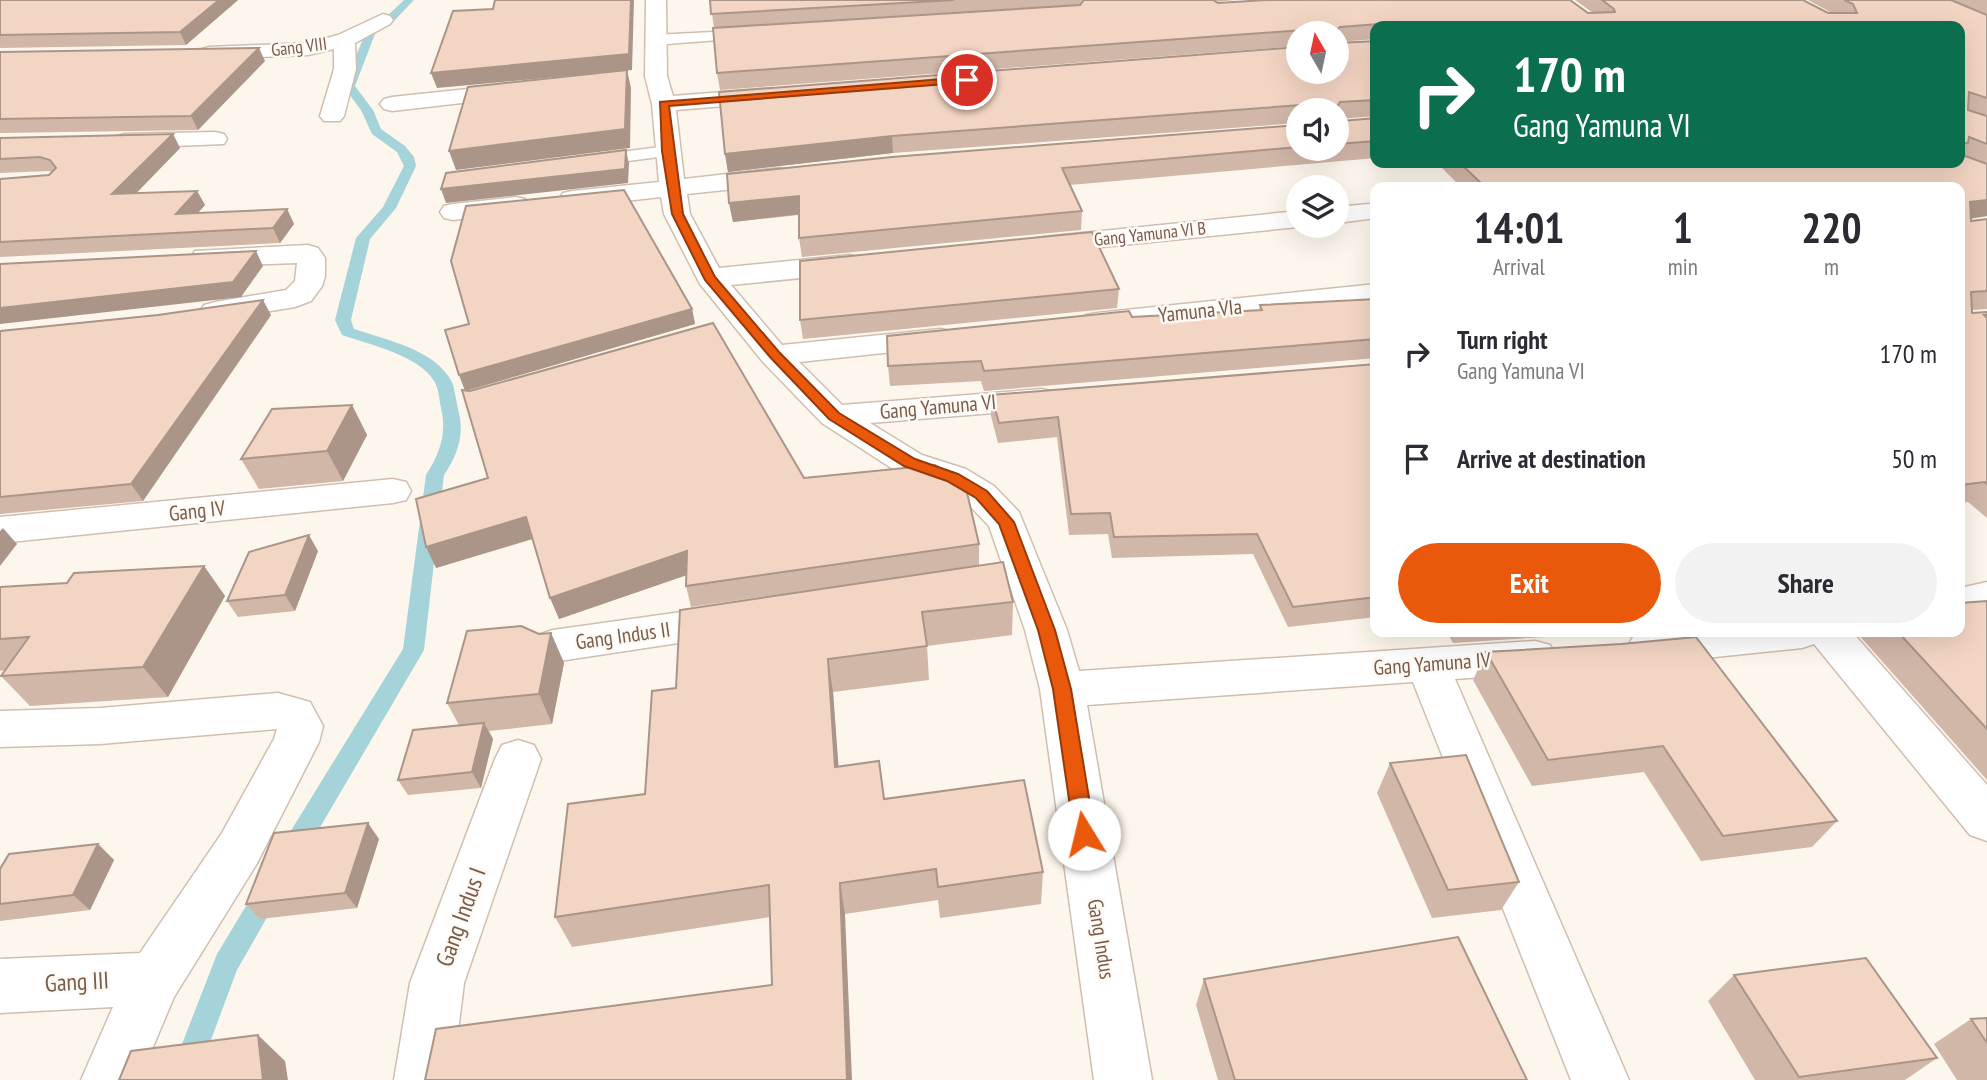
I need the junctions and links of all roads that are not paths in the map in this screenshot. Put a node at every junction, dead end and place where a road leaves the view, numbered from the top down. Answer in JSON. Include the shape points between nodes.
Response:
{"nodes":[{"id":1,"x":656,"y":0,"type":"edge"},
{"id":2,"x":383,"y":20,"type":"dead end"},
{"id":3,"x":762,"y":34,"type":"edge"},
{"id":4,"x":345,"y":40,"type":"junction"},
{"id":5,"x":192,"y":53,"type":"edge"},
{"id":6,"x":651,"y":75,"type":"junction"},
{"id":7,"x":531,"y":89,"type":"edge"},
{"id":8,"x":788,"y":94,"type":"edge"},
{"id":9,"x":392,"y":104,"type":"dead end"},
{"id":10,"x":332,"y":116,"type":"dead end"},
{"id":11,"x":215,"y":139,"type":"dead end"},
{"id":12,"x":108,"y":141,"type":"edge"},
{"id":13,"x":573,"y":163,"type":"edge"},
{"id":14,"x":671,"y":169,"type":"junction"},
{"id":15,"x":797,"y":174,"type":"edge"},
{"id":16,"x":453,"y":212,"type":"dead end"},
{"id":17,"x":1369,"y":212,"type":"dead end"},
{"id":18,"x":1349,"y":214,"type":"edge"},
{"id":19,"x":1286,"y":220,"type":"edge"},
{"id":20,"x":1011,"y":248,"type":"edge"},
{"id":21,"x":180,"y":258,"type":"edge"},
{"id":22,"x":874,"y":261,"type":"edge"},
{"id":23,"x":710,"y":278,"type":"junction"},
{"id":24,"x":1370,"y":294,"type":"edge"},
{"id":25,"x":180,"y":315,"type":"edge"},
{"id":26,"x":748,"y":322,"type":"junction"},
{"id":27,"x":1075,"y":324,"type":"edge"},
{"id":28,"x":710,"y":333,"type":"edge"},
{"id":29,"x":966,"y":335,"type":"edge"},
{"id":30,"x":775,"y":355,"type":"junction"},
{"id":31,"x":1070,"y":396,"type":"edge"},
{"id":32,"x":834,"y":416,"type":"junction"},
{"id":33,"x":393,"y":491,"type":"dead end"},
{"id":34,"x":0,"y":530,"type":"edge"},
{"id":35,"x":1026,"y":576,"type":"junction"},
{"id":36,"x":985,"y":582,"type":"edge"},
{"id":37,"x":1987,"y":597,"type":"edge"},
{"id":38,"x":1965,"y":602,"type":"edge"},
{"id":39,"x":769,"y":614,"type":"edge"},
{"id":40,"x":1754,"y":637,"type":"edge"},
{"id":41,"x":1832,"y":637,"type":"edge"},
{"id":42,"x":553,"y":646,"type":"edge"},
{"id":43,"x":1427,"y":663,"type":"junction"},
{"id":44,"x":1062,"y":689,"type":"junction"},
{"id":45,"x":0,"y":729,"type":"edge"},
{"id":46,"x":518,"y":760,"type":"dead end"},
{"id":47,"x":1987,"y":820,"type":"edge"},
{"id":48,"x":154,"y":979,"type":"junction"},
{"id":49,"x":0,"y":986,"type":"edge"},
{"id":50,"x":110,"y":1080,"type":"edge"},
{"id":51,"x":423,"y":1080,"type":"edge"},
{"id":52,"x":1123,"y":1080,"type":"edge"},
{"id":53,"x":1601,"y":1080,"type":"edge"}],
"edges":[{"from":1,"to":6,"type":"street","name":"Gang Indus"},
{"from":2,"to":4,"type":"street","name":"Gang VIII"},
{"from":3,"to":6,"type":"lane"},
{"from":4,"to":5,"type":"street","name":"Gang VIII","via":[[289,52]]},
{"from":4,"to":10,"type":"street","via":[[345,69]]},
{"from":6,"to":8,"type":"street"},
{"from":6,"to":14,"type":"street","name":"Gang Indus"},
{"from":7,"to":9,"type":"street"},
{"from":11,"to":12,"type":"street"},
{"from":13,"to":14,"type":"lane"},
{"from":14,"to":15,"type":"street"},
{"from":14,"to":16,"type":"street","via":[[543,202]]},
{"from":14,"to":23,"type":"street","name":"Gang Indus","via":[[677,214]]},
{"from":17,"to":18,"type":"street"},
{"from":19,"to":20,"type":"street","name":"Gang Yamuna VI B"},
{"from":21,"to":25,"type":"street","via":[[299,254],[311,258],[310,285],[295,298]]},
{"from":22,"to":23,"type":"street"},
{"from":23,"to":26,"type":"street","name":"Gang Indus"},
{"from":24,"to":27,"type":"street","name":"Yamuna VIa"},
{"from":26,"to":28,"type":"street"},
{"from":26,"to":30,"type":"street","name":"Gang Indus"},
{"from":29,"to":30,"type":"street"},
{"from":30,"to":32,"type":"street","name":"Gang Indus"},
{"from":31,"to":32,"type":"street","name":"Gang Yamuna VI"},
{"from":32,"to":35,"type":"street","name":"Gang Indus","via":[[909,463],[953,477],[981,495],[1006,522]]},
{"from":33,"to":34,"type":"street","name":"Gang IV"},
{"from":35,"to":36,"type":"street"},
{"from":35,"to":44,"type":"street","name":"Gang Indus"},
{"from":37,"to":38,"type":"street"},
{"from":39,"to":42,"type":"street","name":"Gang Indus II"},
{"from":40,"to":43,"type":"street","name":"Gang Yamuna IV","via":[[1592,654]]},
{"from":41,"to":47,"type":"street"},
{"from":43,"to":44,"type":"street","name":"Gang Yamuna IV"},
{"from":43,"to":53,"type":"street"},
{"from":44,"to":52,"type":"street","name":"Gang Indus"},
{"from":45,"to":48,"type":"street","via":[[278,711],[294,715],[300,726],[296,742],[239,849]]},
{"from":46,"to":51,"type":"street","name":"Gang Indus I","via":[[437,983]]},
{"from":48,"to":49,"type":"street","name":"Gang III"},
{"from":48,"to":50,"type":"street"}]}
